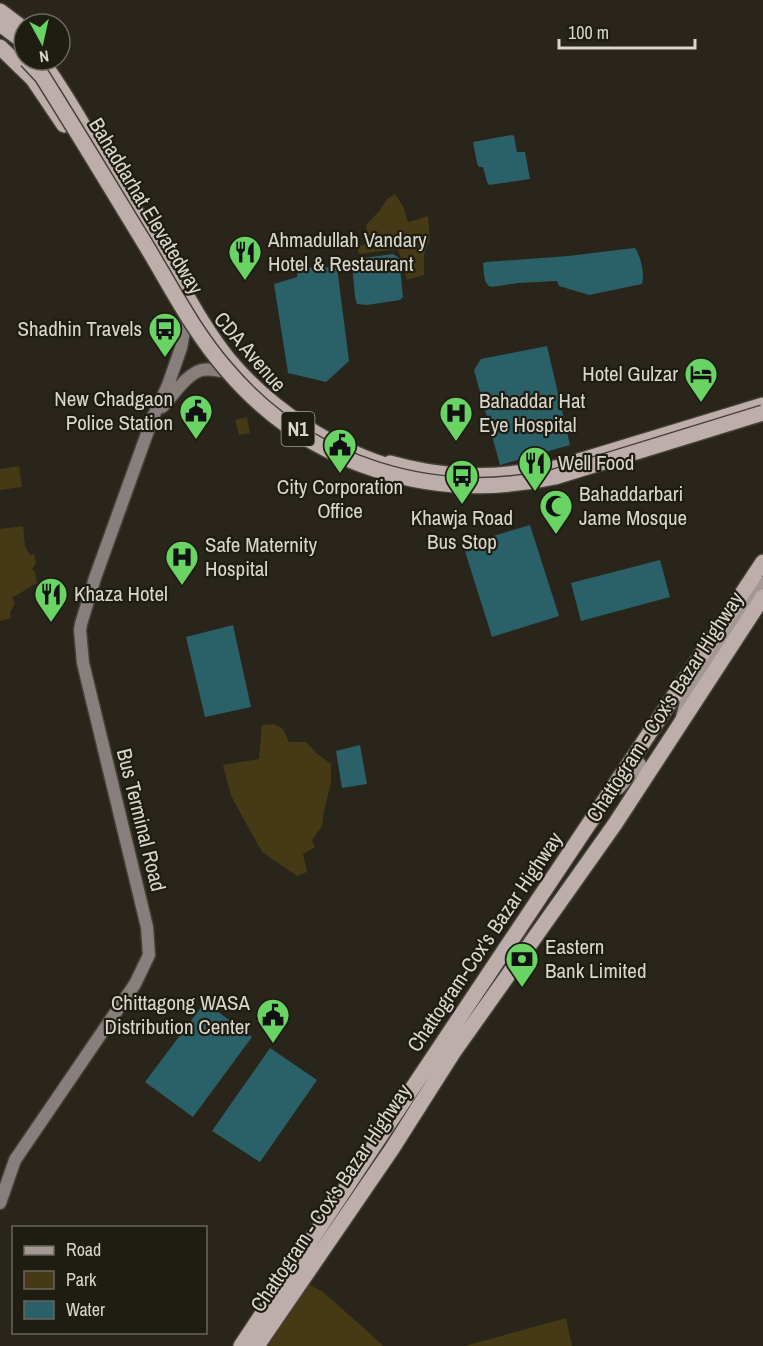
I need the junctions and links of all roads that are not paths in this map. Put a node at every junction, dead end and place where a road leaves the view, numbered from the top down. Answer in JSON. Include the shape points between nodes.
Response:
{"nodes":[{"id":1,"x":0,"y":35,"type":"edge"},
{"id":2,"x":12,"y":45,"type":"edge"},
{"id":3,"x":0,"y":47,"type":"edge"},
{"id":4,"x":38,"y":72,"type":"edge"},
{"id":5,"x":49,"y":72,"type":"edge"},
{"id":6,"x":61,"y":72,"type":"edge"},
{"id":7,"x":185,"y":305,"type":"junction"},
{"id":8,"x":237,"y":375,"type":"junction"},
{"id":9,"x":763,"y":404,"type":"edge"},
{"id":10,"x":763,"y":415,"type":"edge"},
{"id":11,"x":153,"y":417,"type":"junction"},
{"id":12,"x":763,"y":562,"type":"edge"},
{"id":13,"x":763,"y":570,"type":"edge"},
{"id":14,"x":763,"y":582,"type":"edge"},
{"id":15,"x":763,"y":597,"type":"edge"},
{"id":16,"x":662,"y":715,"type":"junction"},
{"id":17,"x":680,"y":722,"type":"junction"},
{"id":18,"x":600,"y":810,"type":"junction"},
{"id":19,"x":617,"y":819,"type":"junction"},
{"id":20,"x":0,"y":1203,"type":"edge"},
{"id":21,"x":241,"y":1346,"type":"edge"},
{"id":22,"x":257,"y":1346,"type":"edge"}],
"edges":[{"from":1,"to":2,"type":"highway","name":"Bahaddarhat Elevatedway","number":"N1"},
{"from":3,"to":7,"type":"highway","name":"CDA Avenue","number":"N1","via":[[33,79]]},
{"from":4,"to":10,"type":"highway","name":"Bahaddarhat Elevatedway","number":"N1","bridge":true,"via":[[189,319],[225,369],[269,411],[327,450],[411,479],[490,486],[555,477]]},
{"from":5,"to":9,"type":"highway","name":"Bahaddarhat Elevatedway","number":"N1","via":[[223,352],[289,415],[352,452],[415,472],[499,478],[553,469]]},
{"from":6,"to":9,"type":"highway","name":"CDA Avenue","number":"N1","via":[[213,333],[243,372],[297,418],[329,438],[411,469],[498,475],[602,452]]},
{"from":7,"to":8,"type":"highway","name":"CDA Avenue","number":"N1"},
{"from":7,"to":11,"type":"main road","name":"Bus Terminal Road","via":[[181,348]]},
{"from":8,"to":10,"type":"highway","name":"CDA Avenue","number":"N1","via":[[276,412],[321,444],[393,476],[473,487],[500,487],[564,476]]},
{"from":8,"to":11,"type":"main road","name":"Bus Terminal Road","via":[[214,369],[197,372]]},
{"from":11,"to":20,"type":"main road","name":"Bus Terminal Road","via":[[80,630],[83,663],[147,927],[149,955],[135,984],[15,1160]]},
{"from":12,"to":16,"type":"highway","name":"Chattogram-Cox's Bazar Highway"},
{"from":13,"to":16,"type":"main road","via":[[681,695]]},
{"from":14,"to":17,"type":"main road","via":[[687,698]]},
{"from":15,"to":17,"type":"highway","name":"Chattogram - Cox's Bazar Highway"},
{"from":16,"to":18,"type":"highway","name":"Chattogram-Cox's Bazar Highway"},
{"from":17,"to":19,"type":"highway","name":"Chattogram - Cox's Bazar Highway"},
{"from":18,"to":19,"type":"main road","via":[[640,764]]},
{"from":18,"to":21,"type":"highway","name":"Chattogram-Cox's Bazar Highway"},
{"from":19,"to":22,"type":"highway","name":"Chattogram - Cox's Bazar Highway","via":[[453,1053]]}]}
